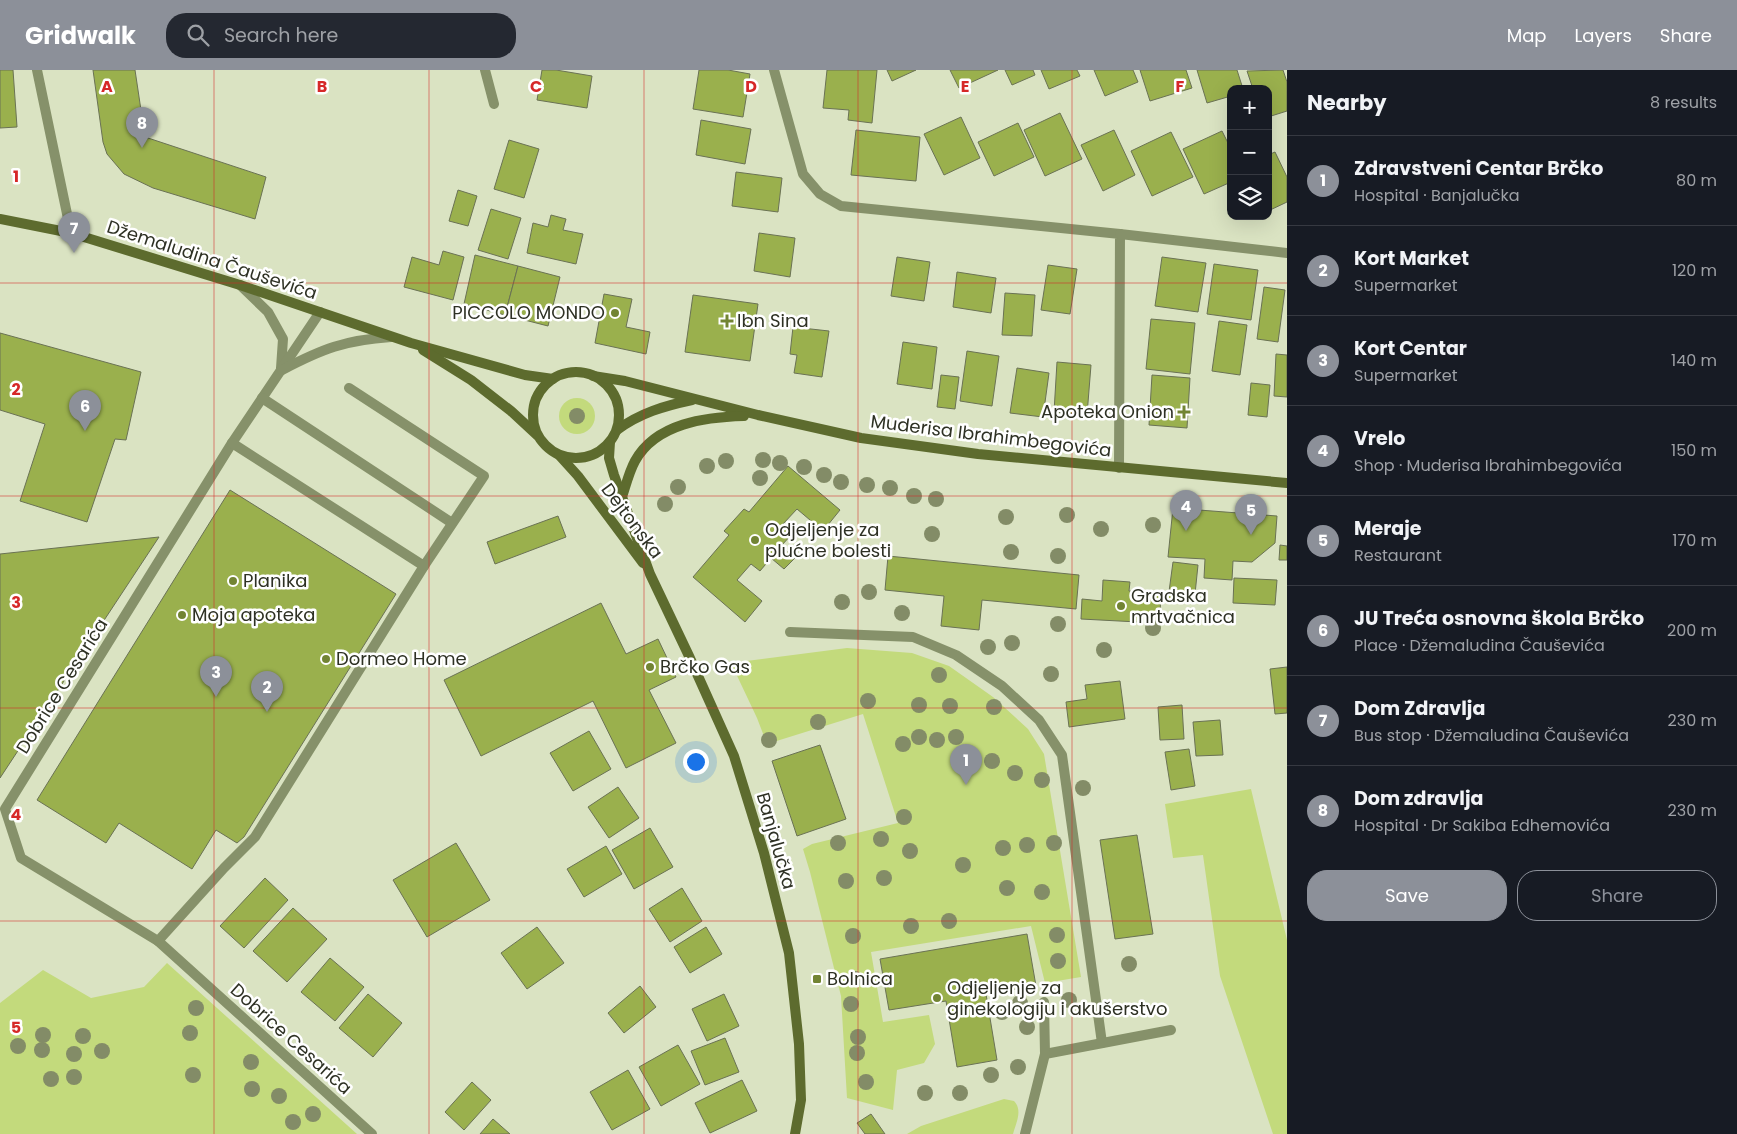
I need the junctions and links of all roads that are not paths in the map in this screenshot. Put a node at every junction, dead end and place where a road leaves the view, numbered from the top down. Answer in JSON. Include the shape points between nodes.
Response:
{"nodes":[{"id":1,"x":37,"y":70,"type":"edge"},
{"id":2,"x":484,"y":70,"type":"edge"},
{"id":3,"x":774,"y":70,"type":"edge"},
{"id":4,"x":494,"y":104,"type":"dead end"},
{"id":5,"x":0,"y":219,"type":"edge"},
{"id":6,"x":71,"y":232,"type":"junction"},
{"id":7,"x":1120,"y":234,"type":"junction"},
{"id":8,"x":1287,"y":253,"type":"edge"},
{"id":9,"x":240,"y":285,"type":"junction"},
{"id":10,"x":320,"y":312,"type":"junction"},
{"id":11,"x":392,"y":337,"type":"junction"},
{"id":12,"x":411,"y":343,"type":"junction"},
{"id":13,"x":281,"y":371,"type":"junction"},
{"id":14,"x":593,"y":376,"type":"junction"},
{"id":15,"x":553,"y":379,"type":"junction"},
{"id":16,"x":349,"y":388,"type":"dead end"},
{"id":17,"x":262,"y":398,"type":"junction"},
{"id":18,"x":694,"y":400,"type":"junction"},
{"id":19,"x":758,"y":416,"type":"junction"},
{"id":20,"x":617,"y":430,"type":"junction"},
{"id":21,"x":539,"y":437,"type":"junction"},
{"id":22,"x":610,"y":442,"type":"junction"},
{"id":23,"x":232,"y":443,"type":"junction"},
{"id":24,"x":559,"y":455,"type":"junction"},
{"id":25,"x":1119,"y":468,"type":"junction"},
{"id":26,"x":1287,"y":483,"type":"edge"},
{"id":27,"x":622,"y":497,"type":"junction"},
{"id":28,"x":452,"y":523,"type":"junction"},
{"id":29,"x":424,"y":566,"type":"junction"},
{"id":30,"x":650,"y":574,"type":"junction"},
{"id":31,"x":790,"y":632,"type":"dead end"},
{"id":32,"x":158,"y":941,"type":"junction"},
{"id":33,"x":1044,"y":1002,"type":"dead end"},
{"id":34,"x":1171,"y":1030,"type":"dead end"},
{"id":35,"x":1102,"y":1043,"type":"junction"},
{"id":36,"x":1045,"y":1054,"type":"junction"},
{"id":37,"x":372,"y":1134,"type":"edge"},
{"id":38,"x":795,"y":1134,"type":"edge"},
{"id":39,"x":1025,"y":1134,"type":"edge"}],
"edges":[{"from":1,"to":6,"type":"street"},
{"from":2,"to":4,"type":"street"},
{"from":3,"to":7,"type":"street","via":[[803,174],[820,194],[841,206]]},
{"from":5,"to":6,"type":"main road","name":"Džemaludina Čauševića"},
{"from":6,"to":9,"type":"main road","name":"Džemaludina Čauševića"},
{"from":7,"to":8,"type":"street"},
{"from":7,"to":25,"type":"street"},
{"from":9,"to":10,"type":"main road","name":"Džemaludina Čauševića"},
{"from":9,"to":13,"type":"street","via":[[268,312],[283,339]]},
{"from":10,"to":11,"type":"main road","name":"Džemaludina Čauševića"},
{"from":10,"to":13,"type":"street","name":"Dobrice Cesarića"},
{"from":11,"to":12,"type":"main road","name":"Džemaludina Čauševića"},
{"from":11,"to":13,"type":"street","via":[[365,338],[340,344],[316,352]]},
{"from":12,"to":15,"type":"main road","name":"Džemaludina Čauševića","via":[[525,375]]},
{"from":12,"to":21,"type":"main road","name":"Džemaludina Čauševića","via":[[471,380]]},
{"from":13,"to":17,"type":"street","name":"Dobrice Cesarića"},
{"from":14,"to":15,"type":"main road","via":[[578,372]]},
{"from":14,"to":18,"type":"main road","name":"Muderisa Ibrahimbegovića","via":[[625,381]]},
{"from":14,"to":20,"type":"main road","via":[[611,390],[617,402]]},
{"from":15,"to":21,"type":"main road","via":[[536,398],[533,411]]},
{"from":16,"to":28,"type":"street","via":[[484,476]]},
{"from":17,"to":23,"type":"street","name":"Dobrice Cesarića"},
{"from":17,"to":28,"type":"street"},
{"from":18,"to":19,"type":"main road","name":"Muderisa Ibrahimbegovića"},
{"from":18,"to":20,"type":"main road","name":"Muderisa Ibrahimbegovića","via":[[658,408],[631,419]]},
{"from":19,"to":25,"type":"main road","name":"Muderisa Ibrahimbegovića","via":[[862,438]]},
{"from":19,"to":27,"type":"main road","via":[[716,416],[670,430],[654,439],[635,461]]},
{"from":20,"to":22,"type":"main road"},
{"from":21,"to":24,"type":"main road"},
{"from":22,"to":24,"type":"main road","via":[[600,452],[587,457]]},
{"from":22,"to":27,"type":"main road","name":"Dejtonska","via":[[609,458]]},
{"from":23,"to":29,"type":"street"},
{"from":23,"to":32,"type":"street","name":"Dobrice Cesarića","via":[[5,809],[21,858]]},
{"from":24,"to":30,"type":"main road","name":"Dejtonska"},
{"from":25,"to":26,"type":"main road","name":"Muderisa Ibrahimbegovića"},
{"from":27,"to":30,"type":"main road","name":"Dejtonska"},
{"from":28,"to":29,"type":"street"},
{"from":29,"to":32,"type":"street","via":[[256,837]]},
{"from":30,"to":38,"type":"main road","name":"Banjalučka","via":[[734,756],[764,852],[789,953],[799,1054],[800,1100]]},
{"from":31,"to":35,"type":"street","via":[[913,637],[956,655],[1002,686],[1039,720],[1062,755]]},
{"from":32,"to":37,"type":"street","name":"Dobrice Cesarića"},
{"from":33,"to":36,"type":"street"},
{"from":34,"to":35,"type":"street"},
{"from":35,"to":36,"type":"street"},
{"from":36,"to":39,"type":"street"}]}
